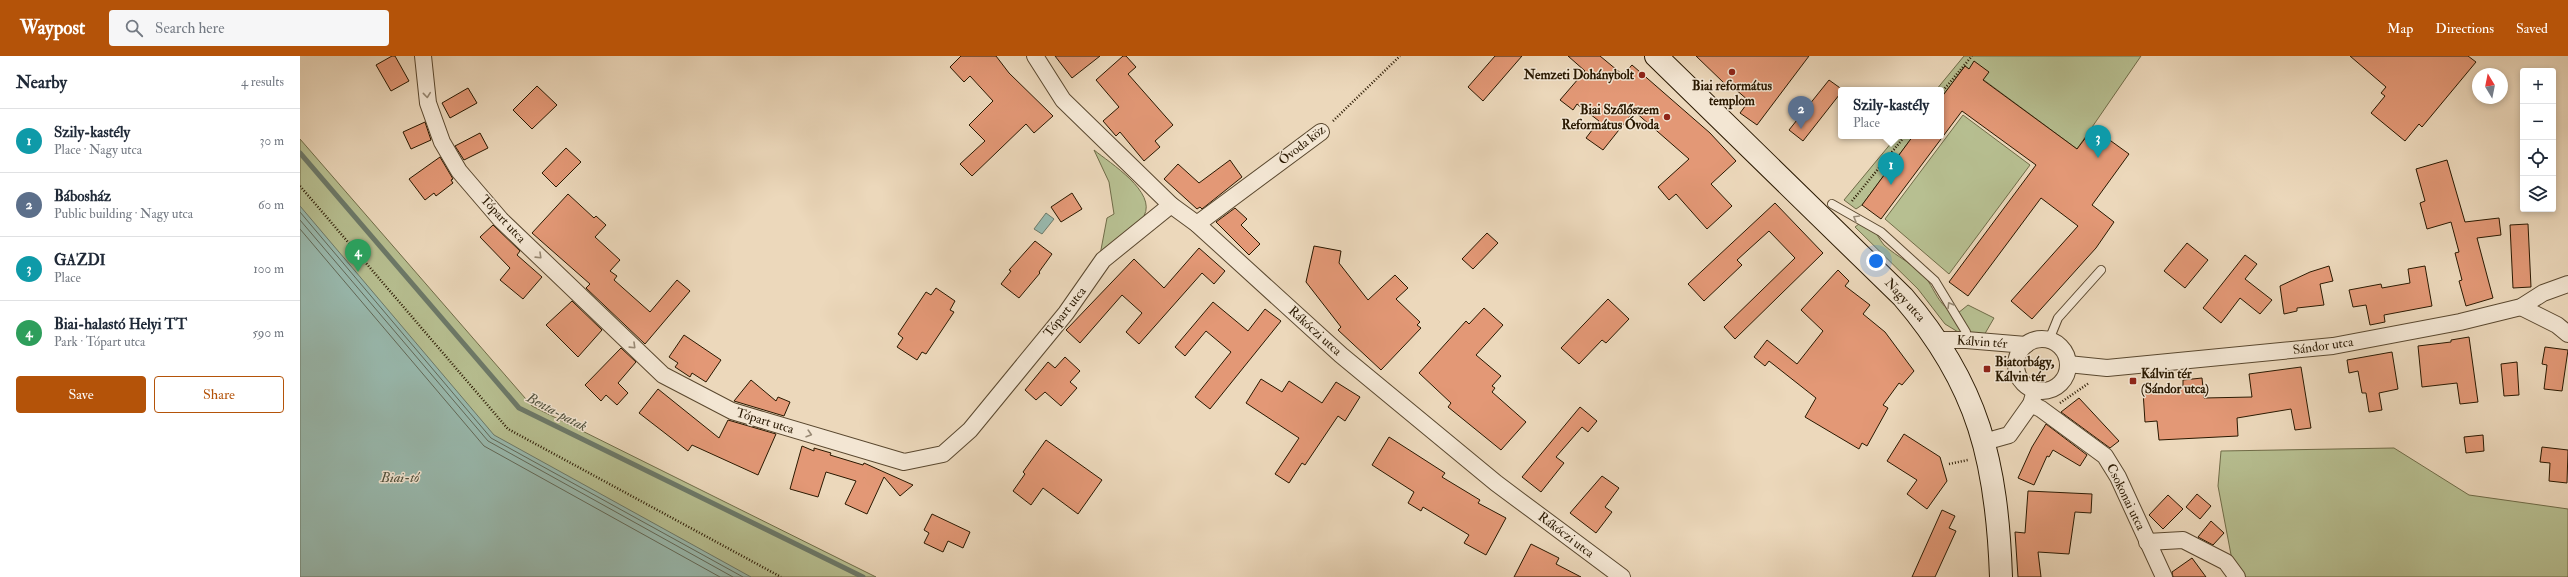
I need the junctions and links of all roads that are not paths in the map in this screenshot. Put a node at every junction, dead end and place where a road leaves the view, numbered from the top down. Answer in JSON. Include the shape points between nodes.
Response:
{"nodes":[{"id":1,"x":423,"y":56,"type":"edge"},
{"id":2,"x":1035,"y":56,"type":"edge"},
{"id":3,"x":1656,"y":56,"type":"edge"},
{"id":4,"x":1321,"y":132,"type":"road end"},
{"id":5,"x":1832,"y":204,"type":"dead end"},
{"id":6,"x":1171,"y":205,"type":"junction"},
{"id":7,"x":1197,"y":224,"type":"junction"},
{"id":8,"x":2101,"y":270,"type":"dead end"},
{"id":9,"x":2568,"y":284,"type":"edge"},
{"id":10,"x":2521,"y":307,"type":"junction"},
{"id":11,"x":2568,"y":334,"type":"edge"},
{"id":12,"x":1937,"y":340,"type":"junction"},
{"id":13,"x":1966,"y":340,"type":"junction"},
{"id":14,"x":2049,"y":340,"type":"junction"},
{"id":15,"x":2026,"y":345,"type":"junction"},
{"id":16,"x":2068,"y":364,"type":"junction"},
{"id":17,"x":2033,"y":397,"type":"junction"},
{"id":18,"x":1984,"y":442,"type":"junction"},
{"id":19,"x":2147,"y":542,"type":"junction"},
{"id":20,"x":1622,"y":577,"type":"edge"},
{"id":21,"x":2001,"y":577,"type":"edge"},
{"id":22,"x":2164,"y":577,"type":"edge"},
{"id":23,"x":2237,"y":577,"type":"edge"}],
"edges":[{"from":1,"to":6,"type":"street","name":"Tópart utca","one_way":true,"via":[[428,103],[442,142],[459,171],[501,220],[663,375],[732,411],[904,462],[943,454],[970,430],[1066,312],[1103,260]]},
{"from":2,"to":6,"type":"street","name":"Rákóczi utca","via":[[1063,100]]},
{"from":3,"to":12,"type":"main road","name":"Nagy utca","via":[[1903,296]]},
{"from":4,"to":7,"type":"street","name":"Óvoda köz"},
{"from":13,"to":5,"type":"lane","one_way":true,"via":[[1966,332],[1936,281],[1881,232]]},
{"from":6,"to":7,"type":"street","name":"Rákóczi utca"},
{"from":7,"to":20,"type":"street","name":"Rákóczi utca","via":[[1346,360],[1496,483]]},
{"from":8,"to":14,"type":"lane","via":[[2058,318]]},
{"from":9,"to":10,"type":"street","name":"Sándor utca","via":[[2543,293]]},
{"from":10,"to":11,"type":"street","via":[[2557,325]]},
{"from":10,"to":16,"type":"street","name":"Sándor utca","via":[[2460,322],[2333,346],[2107,368]]},
{"from":12,"to":13,"type":"street","name":"Kálvin tér"},
{"from":12,"to":18,"type":"main road","name":"Nagy utca","via":[[1967,392]]},
{"from":13,"to":15,"type":"street","name":"Kálvin tér"},
{"from":14,"to":15,"type":"street","via":[[2033,341]]},
{"from":14,"to":16,"type":"street","via":[[2063,349]]},
{"from":15,"to":17,"type":"street","via":[[2017,358],[2017,373]]},
{"from":16,"to":17,"type":"street","via":[[2059,386]]},
{"from":17,"to":18,"type":"street","via":[[2009,435]]},
{"from":17,"to":19,"type":"street","name":"Csokonai utca","via":[[2041,409],[2105,456],[2118,477]]},
{"from":18,"to":21,"type":"main road","name":"Nagy utca","via":[[1999,528]]},
{"from":19,"to":22,"type":"street","name":"Csokonai utca"},
{"from":19,"to":23,"type":"street","via":[[2182,540],[2226,562]]}]}
